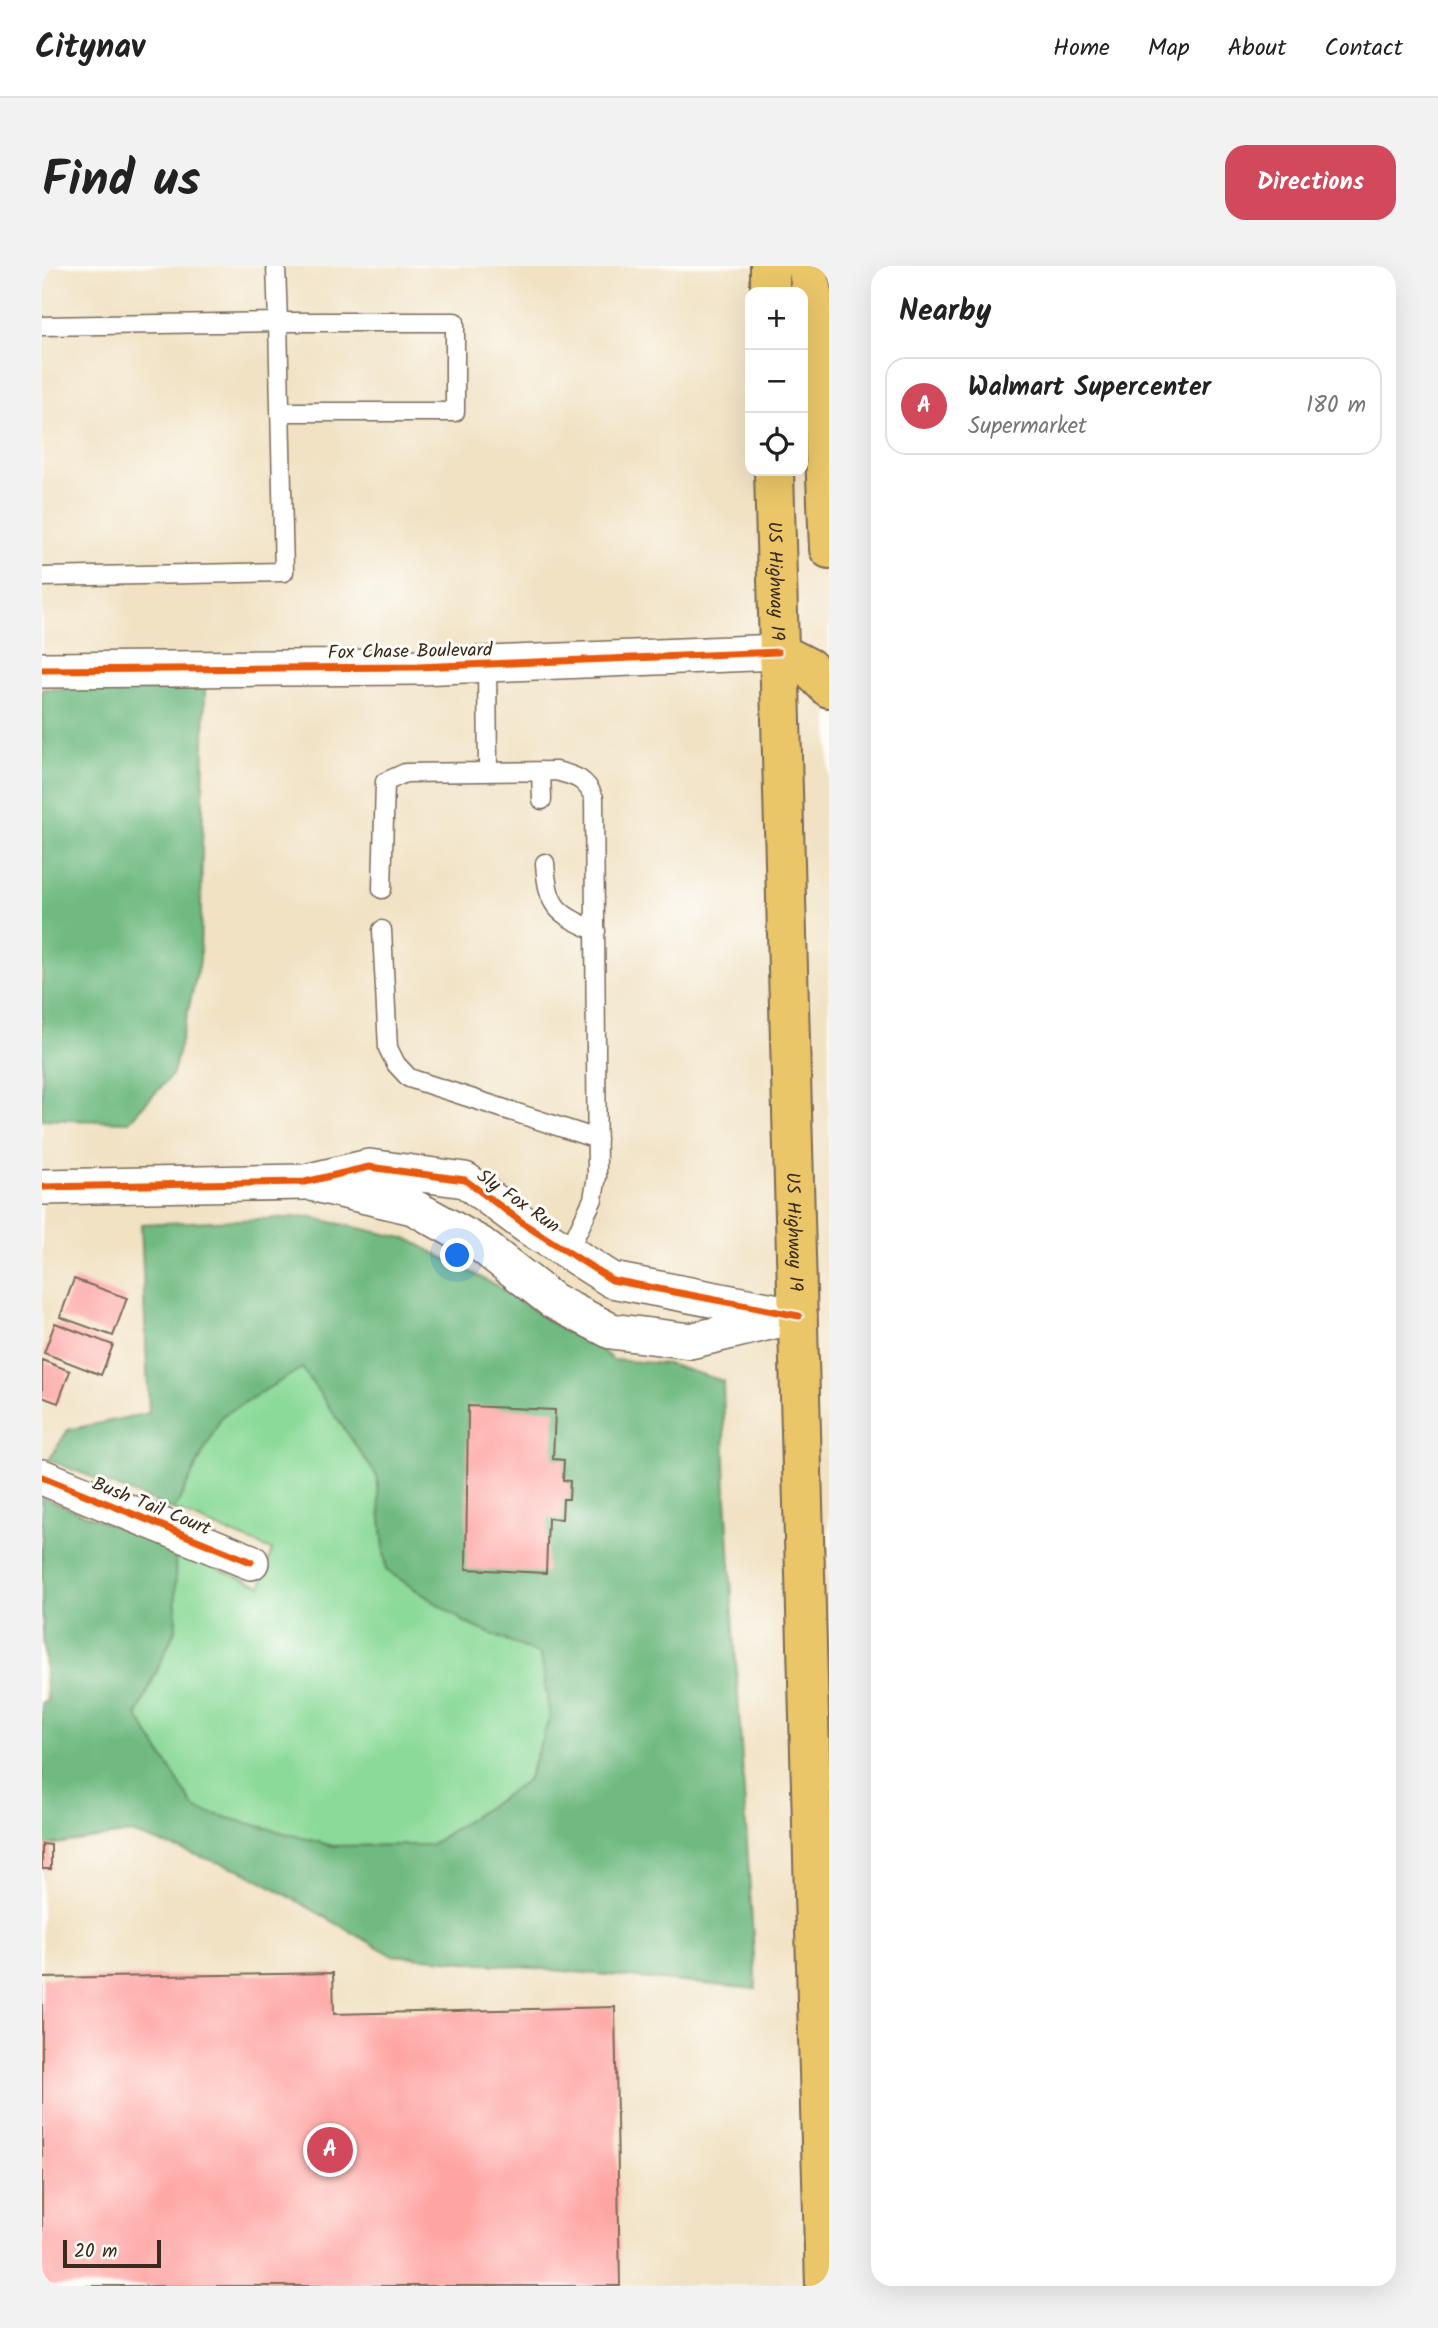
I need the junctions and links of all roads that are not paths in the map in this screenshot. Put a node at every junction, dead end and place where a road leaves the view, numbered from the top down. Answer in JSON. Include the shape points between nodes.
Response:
{"nodes":[{"id":1,"x":276,"y":266,"type":"edge"},
{"id":2,"x":770,"y":266,"type":"edge"},
{"id":3,"x":807,"y":266,"type":"edge"},
{"id":4,"x":770,"y":287,"type":"edge"},
{"id":5,"x":278,"y":322,"type":"junction"},
{"id":6,"x":42,"y":326,"type":"edge"},
{"id":7,"x":280,"y":412,"type":"junction"},
{"id":8,"x":774,"y":476,"type":"edge"},
{"id":9,"x":829,"y":549,"type":"edge"},
{"id":10,"x":42,"y":577,"type":"edge"},
{"id":11,"x":778,"y":652,"type":"junction"},
{"id":12,"x":487,"y":664,"type":"junction"},
{"id":13,"x":42,"y":670,"type":"edge"},
{"id":14,"x":829,"y":688,"type":"edge"},
{"id":15,"x":488,"y":771,"type":"junction"},
{"id":16,"x":541,"y":771,"type":"junction"},
{"id":17,"x":542,"y":800,"type":"dead end"},
{"id":18,"x":545,"y":863,"type":"dead end"},
{"id":19,"x":382,"y":889,"type":"dead end"},
{"id":20,"x":382,"y":930,"type":"dead end"},
{"id":21,"x":596,"y":931,"type":"junction"},
{"id":22,"x":597,"y":1139,"type":"junction"},
{"id":23,"x":304,"y":1182,"type":"junction"},
{"id":24,"x":42,"y":1187,"type":"edge"},
{"id":25,"x":568,"y":1252,"type":"junction"},
{"id":26,"x":799,"y":1332,"type":"junction"},
{"id":27,"x":829,"y":1427,"type":"edge"},
{"id":28,"x":42,"y":1477,"type":"edge"},
{"id":29,"x":251,"y":1562,"type":"dead end"},
{"id":30,"x":825,"y":2286,"type":"edge"}],
"edges":[{"from":1,"to":5,"type":"lane"},
{"from":2,"to":4,"type":"highway"},
{"from":3,"to":9,"type":"highway","via":[[820,337]]},
{"from":5,"to":6,"type":"lane"},
{"from":5,"to":7,"type":"lane"},
{"from":5,"to":7,"type":"lane","via":[[455,322],[455,412]]},
{"from":7,"to":10,"type":"lane","via":[[284,572]]},
{"from":8,"to":11,"type":"highway","name":"US Highway 19"},
{"from":11,"to":12,"type":"street","name":"Fox Chase Boulevard"},
{"from":11,"to":14,"type":"highway","via":[[809,668]]},
{"from":11,"to":26,"type":"highway","name":"US Highway 19"},
{"from":12,"to":13,"type":"street","name":"Fox Chase Boulevard"},
{"from":12,"to":15,"type":"lane"},
{"from":15,"to":16,"type":"lane"},
{"from":15,"to":19,"type":"lane","via":[[405,773],[385,782]]},
{"from":16,"to":17,"type":"lane"},
{"from":16,"to":21,"type":"lane","via":[[579,777],[594,798]]},
{"from":18,"to":21,"type":"lane","via":[[551,903],[562,916]]},
{"from":20,"to":22,"type":"lane","via":[[388,1048],[409,1078]]},
{"from":21,"to":22,"type":"lane"},
{"from":22,"to":25,"type":"lane","via":[[593,1199]]},
{"from":23,"to":24,"type":"street","name":"Sly Fox Run"},
{"from":23,"to":25,"type":"street","name":"Sly Fox Run","via":[[369,1167],[465,1180]]},
{"from":23,"to":26,"type":"street","name":"Sly Fox Run","via":[[413,1207],[480,1244],[552,1301],[611,1332],[690,1341]]},
{"from":25,"to":26,"type":"street","name":"Sly Fox Run","via":[[612,1280]]},
{"from":26,"to":27,"type":"highway"},
{"from":26,"to":30,"type":"highway","name":"US Highway 19"},
{"from":28,"to":29,"type":"street","name":"Bush Tail Court"}]}
